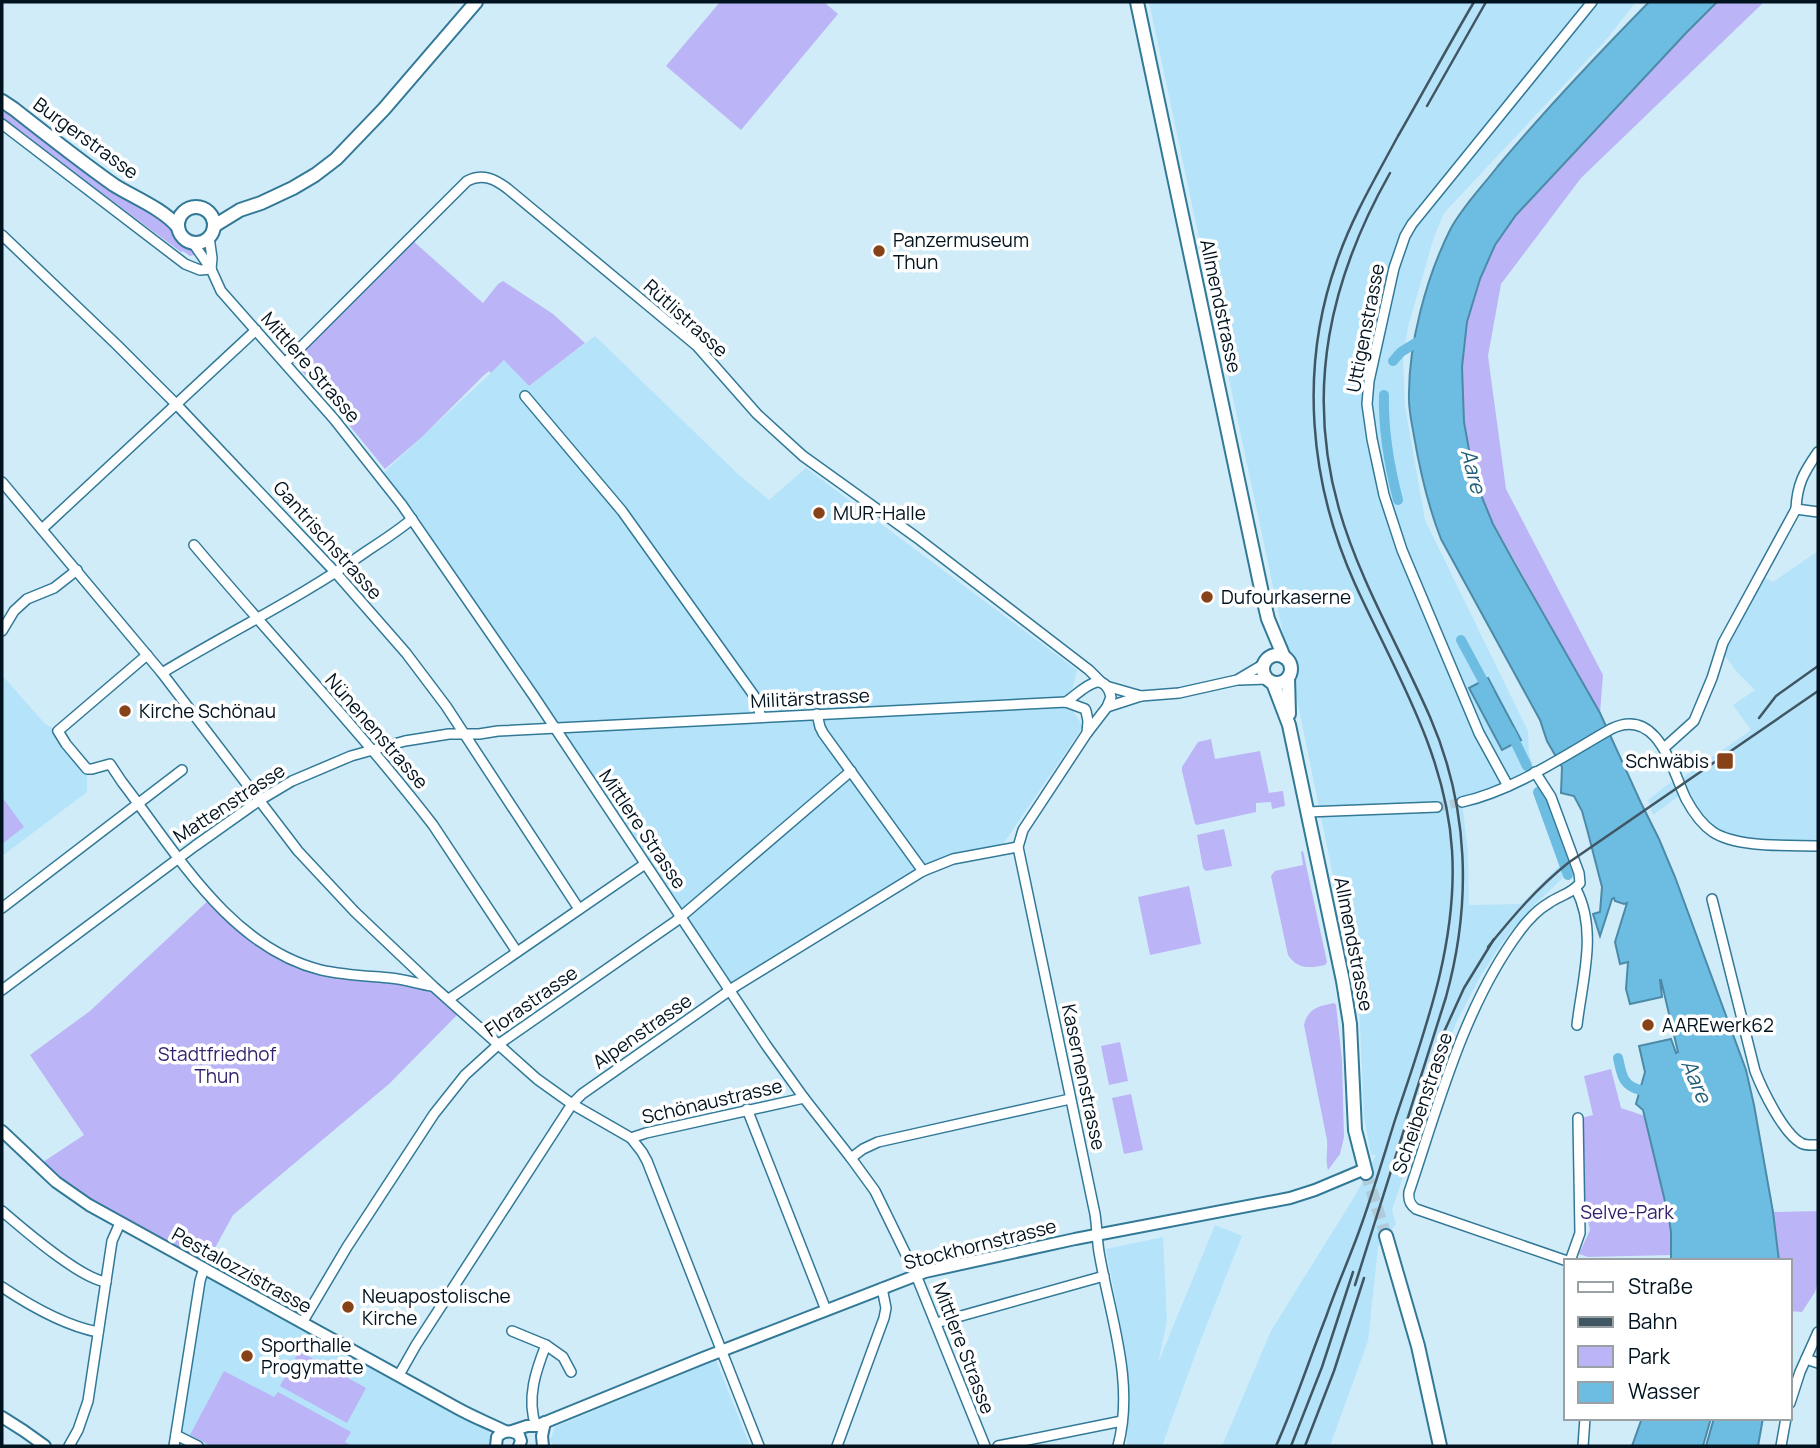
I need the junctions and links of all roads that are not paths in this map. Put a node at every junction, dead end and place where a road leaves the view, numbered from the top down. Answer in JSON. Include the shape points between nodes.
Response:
{"nodes":[{"id":1,"x":475,"y":2,"type":"edge"},
{"id":2,"x":1137,"y":2,"type":"edge"},
{"id":3,"x":1592,"y":2,"type":"edge"},
{"id":4,"x":2,"y":101,"type":"edge"},
{"id":5,"x":5,"y":127,"type":"edge"},
{"id":6,"x":2,"y":138,"type":"edge"},
{"id":7,"x":150,"y":205,"type":"junction"},
{"id":8,"x":184,"y":210,"type":"junction"},
{"id":9,"x":240,"y":210,"type":"junction"},
{"id":10,"x":209,"y":212,"type":"junction"},
{"id":11,"x":177,"y":226,"type":"junction"},
{"id":12,"x":211,"y":232,"type":"junction"},
{"id":13,"x":2,"y":235,"type":"edge"},
{"id":14,"x":193,"y":243,"type":"junction"},
{"id":15,"x":211,"y":269,"type":"junction"},
{"id":16,"x":256,"y":330,"type":"junction"},
{"id":17,"x":285,"y":363,"type":"junction"},
{"id":18,"x":525,"y":396,"type":"dead end"},
{"id":19,"x":176,"y":404,"type":"junction"},
{"id":20,"x":1818,"y":452,"type":"edge"},
{"id":21,"x":2,"y":482,"type":"edge"},
{"id":22,"x":1796,"y":509,"type":"junction"},
{"id":23,"x":1818,"y":512,"type":"edge"},
{"id":24,"x":412,"y":519,"type":"junction"},
{"id":25,"x":42,"y":529,"type":"junction"},
{"id":26,"x":194,"y":545,"type":"dead end"},
{"id":27,"x":77,"y":570,"type":"junction"},
{"id":28,"x":336,"y":573,"type":"junction"},
{"id":29,"x":1268,"y":618,"type":"junction"},
{"id":30,"x":257,"y":619,"type":"junction"},
{"id":31,"x":2,"y":631,"type":"edge"},
{"id":32,"x":147,"y":655,"type":"junction"},
{"id":33,"x":1284,"y":657,"type":"junction"},
{"id":34,"x":1076,"y":661,"type":"junction"},
{"id":35,"x":1266,"y":662,"type":"junction"},
{"id":36,"x":162,"y":673,"type":"junction"},
{"id":37,"x":1288,"y":678,"type":"junction"},
{"id":38,"x":1237,"y":680,"type":"junction"},
{"id":39,"x":1270,"y":681,"type":"junction"},
{"id":40,"x":1104,"y":685,"type":"junction"},
{"id":41,"x":1082,"y":690,"type":"junction"},
{"id":42,"x":1141,"y":696,"type":"junction"},
{"id":43,"x":1066,"y":702,"type":"junction"},
{"id":44,"x":1106,"y":709,"type":"junction"},
{"id":45,"x":1085,"y":710,"type":"junction"},
{"id":46,"x":817,"y":714,"type":"junction"},
{"id":47,"x":761,"y":717,"type":"junction"},
{"id":48,"x":1289,"y":725,"type":"junction"},
{"id":49,"x":555,"y":728,"type":"junction"},
{"id":50,"x":1087,"y":733,"type":"junction"},
{"id":51,"x":464,"y":734,"type":"junction"},
{"id":52,"x":1664,"y":748,"type":"junction"},
{"id":53,"x":372,"y":750,"type":"junction"},
{"id":54,"x":182,"y":770,"type":"dead end"},
{"id":55,"x":851,"y":771,"type":"junction"},
{"id":56,"x":1531,"y":774,"type":"junction"},
{"id":57,"x":1508,"y":786,"type":"junction"},
{"id":58,"x":260,"y":800,"type":"junction"},
{"id":59,"x":1462,"y":802,"type":"tunnel mouth"},
{"id":60,"x":140,"y":804,"type":"junction"},
{"id":61,"x":1437,"y":807,"type":"tunnel mouth"},
{"id":62,"x":1307,"y":812,"type":"junction"},
{"id":63,"x":1818,"y":846,"type":"edge"},
{"id":64,"x":1018,"y":847,"type":"junction"},
{"id":65,"x":179,"y":857,"type":"junction"},
{"id":66,"x":645,"y":864,"type":"junction"},
{"id":67,"x":923,"y":870,"type":"junction"},
{"id":68,"x":1576,"y":889,"type":"junction"},
{"id":69,"x":1712,"y":898,"type":"dead end"},
{"id":70,"x":2,"y":908,"type":"edge"},
{"id":71,"x":579,"y":909,"type":"junction"},
{"id":72,"x":680,"y":917,"type":"junction"},
{"id":73,"x":517,"y":953,"type":"junction"},
{"id":74,"x":408,"y":962,"type":"junction"},
{"id":75,"x":396,"y":979,"type":"junction"},
{"id":76,"x":434,"y":987,"type":"junction"},
{"id":77,"x":2,"y":990,"type":"edge"},
{"id":78,"x":729,"y":990,"type":"junction"},
{"id":79,"x":449,"y":999,"type":"junction"},
{"id":80,"x":1577,"y":1026,"type":"dead end"},
{"id":81,"x":499,"y":1044,"type":"junction"},
{"id":82,"x":804,"y":1098,"type":"junction"},
{"id":83,"x":1070,"y":1099,"type":"junction"},
{"id":84,"x":572,"y":1104,"type":"junction"},
{"id":85,"x":747,"y":1109,"type":"junction"},
{"id":86,"x":1578,"y":1118,"type":"dead end"},
{"id":87,"x":2,"y":1131,"type":"edge"},
{"id":88,"x":631,"y":1139,"type":"junction"},
{"id":89,"x":1818,"y":1145,"type":"edge"},
{"id":90,"x":851,"y":1158,"type":"junction"},
{"id":91,"x":1366,"y":1171,"type":"joint"},
{"id":92,"x":2,"y":1211,"type":"edge"},
{"id":93,"x":120,"y":1223,"type":"junction"},
{"id":94,"x":1097,"y":1236,"type":"junction"},
{"id":95,"x":1386,"y":1236,"type":"tunnel mouth"},
{"id":96,"x":1564,"y":1259,"type":"edge"},
{"id":97,"x":1570,"y":1259,"type":"edge"},
{"id":98,"x":204,"y":1268,"type":"junction"},
{"id":99,"x":916,"y":1275,"type":"junction"},
{"id":100,"x":1104,"y":1276,"type":"junction"},
{"id":101,"x":106,"y":1282,"type":"junction"},
{"id":102,"x":2,"y":1287,"type":"edge"},
{"id":103,"x":882,"y":1288,"type":"junction"},
{"id":104,"x":826,"y":1310,"type":"junction"},
{"id":105,"x":302,"y":1323,"type":"junction"},
{"id":106,"x":936,"y":1323,"type":"junction"},
{"id":107,"x":512,"y":1331,"type":"dead end"},
{"id":108,"x":98,"y":1332,"type":"junction"},
{"id":109,"x":1818,"y":1332,"type":"edge"},
{"id":110,"x":546,"y":1346,"type":"junction"},
{"id":111,"x":721,"y":1351,"type":"junction"},
{"id":112,"x":1806,"y":1359,"type":"junction"},
{"id":113,"x":1818,"y":1363,"type":"edge"},
{"id":114,"x":571,"y":1372,"type":"dead end"},
{"id":115,"x":399,"y":1375,"type":"junction"},
{"id":116,"x":1792,"y":1398,"type":"edge"},
{"id":117,"x":2,"y":1417,"type":"edge"},
{"id":118,"x":479,"y":1420,"type":"junction"},
{"id":119,"x":1585,"y":1420,"type":"edge"},
{"id":120,"x":1786,"y":1420,"type":"edge"},
{"id":121,"x":1122,"y":1421,"type":"junction"},
{"id":122,"x":541,"y":1424,"type":"junction"},
{"id":123,"x":176,"y":1435,"type":"junction"},
{"id":124,"x":516,"y":1437,"type":"edge"},
{"id":125,"x":496,"y":1444,"type":"edge"},
{"id":126,"x":45,"y":1446,"type":"edge"},
{"id":127,"x":69,"y":1446,"type":"edge"},
{"id":128,"x":174,"y":1446,"type":"edge"},
{"id":129,"x":198,"y":1446,"type":"edge"},
{"id":130,"x":536,"y":1446,"type":"edge"},
{"id":131,"x":543,"y":1446,"type":"edge"},
{"id":132,"x":759,"y":1446,"type":"edge"},
{"id":133,"x":837,"y":1446,"type":"edge"},
{"id":134,"x":985,"y":1446,"type":"edge"},
{"id":135,"x":998,"y":1446,"type":"edge"},
{"id":136,"x":1118,"y":1446,"type":"edge"},
{"id":137,"x":1440,"y":1446,"type":"edge"},
{"id":138,"x":1583,"y":1446,"type":"edge"},
{"id":139,"x":1781,"y":1446,"type":"edge"}],
"edges":[{"from":1,"to":9,"type":"main road","via":[[335,159],[293,188]]},
{"from":2,"to":29,"type":"main road","name":"Allmendstrasse"},
{"from":3,"to":57,"type":"street","name":"Uttigenstrasse","via":[[1405,236],[1367,393],[1372,439],[1396,533],[1479,733]]},
{"from":4,"to":7,"type":"main road","name":"Burgerstrasse","via":[[100,175]]},
{"from":5,"to":6,"type":"street"},
{"from":5,"to":15,"type":"street","via":[[185,264]]},
{"from":7,"to":8,"type":"main road","name":"Burgerstrasse"},
{"from":7,"to":11,"type":"main road","name":"Burgerstrasse"},
{"from":8,"to":10,"type":"main road","via":[[199,206]]},
{"from":8,"to":11,"type":"main road"},
{"from":9,"to":10,"type":"main road"},
{"from":9,"to":12,"type":"main road"},
{"from":10,"to":12,"type":"main road"},
{"from":11,"to":14,"type":"main road"},
{"from":12,"to":14,"type":"main road","via":[[203,241]]},
{"from":12,"to":15,"type":"street","name":"Mittlere Strasse"},
{"from":13,"to":19,"type":"street","name":"Gantrischstrasse"},
{"from":14,"to":15,"type":"street","name":"Mittlere Strasse"},
{"from":15,"to":16,"type":"street","name":"Mittlere Strasse","via":[[221,291]]},
{"from":16,"to":17,"type":"street","name":"Mittlere Strasse"},
{"from":16,"to":19,"type":"street"},
{"from":17,"to":24,"type":"street","name":"Mittlere Strasse"},
{"from":17,"to":34,"type":"street","name":"Rütlistrasse","via":[[467,181],[490,178],[697,346],[757,414],[803,456]]},
{"from":18,"to":47,"type":"street","via":[[622,511],[755,697]]},
{"from":19,"to":25,"type":"street"},
{"from":19,"to":28,"type":"street","name":"Gantrischstrasse"},
{"from":20,"to":22,"type":"street","via":[[1797,491]]},
{"from":21,"to":25,"type":"street"},
{"from":22,"to":23,"type":"street"},
{"from":22,"to":52,"type":"street","via":[[1723,643],[1693,721]]},
{"from":24,"to":28,"type":"street"},
{"from":24,"to":49,"type":"street","name":"Mittlere Strasse"},
{"from":25,"to":27,"type":"street"},
{"from":26,"to":30,"type":"street","name":"Nünenenstrasse"},
{"from":27,"to":31,"type":"street","via":[[58,586],[27,599]]},
{"from":27,"to":32,"type":"street"},
{"from":28,"to":30,"type":"street"},
{"from":28,"to":51,"type":"street","name":"Gantrischstrasse","via":[[406,653]]},
{"from":29,"to":33,"type":"main road","name":"Allmendstrasse"},
{"from":29,"to":35,"type":"main road","name":"Allmendstrasse"},
{"from":30,"to":36,"type":"street"},
{"from":30,"to":53,"type":"street","name":"Nünenenstrasse"},
{"from":32,"to":36,"type":"street"},
{"from":32,"to":60,"type":"street","name":"Schönaustrasse","via":[[58,731],[87,769],[110,764]]},
{"from":33,"to":35,"type":"main road","via":[[1277,655]]},
{"from":33,"to":37,"type":"main road","via":[[1291,667]]},
{"from":34,"to":40,"type":"street","name":"Rütlistrasse"},
{"from":34,"to":41,"type":"street"},
{"from":35,"to":38,"type":"street"},
{"from":35,"to":39,"type":"main road","via":[[1264,674]]},
{"from":36,"to":58,"type":"street"},
{"from":37,"to":39,"type":"main road","via":[[1281,683]]},
{"from":37,"to":48,"type":"main road","name":"Allmendstrasse"},
{"from":38,"to":39,"type":"street"},
{"from":38,"to":42,"type":"street"},
{"from":39,"to":48,"type":"main road","name":"Allmendstrasse"},
{"from":40,"to":41,"type":"street","via":[[1091,683]]},
{"from":40,"to":42,"type":"street"},
{"from":40,"to":44,"type":"street","via":[[1111,697]]},
{"from":41,"to":43,"type":"street"},
{"from":41,"to":45,"type":"street","via":[[1080,701]]},
{"from":42,"to":44,"type":"street"},
{"from":43,"to":45,"type":"street","name":"Militärstrasse"},
{"from":43,"to":46,"type":"street","name":"Militärstrasse"},
{"from":44,"to":45,"type":"street"},
{"from":44,"to":50,"type":"street"},
{"from":45,"to":50,"type":"street"},
{"from":46,"to":47,"type":"street","name":"Militärstrasse"},
{"from":46,"to":55,"type":"street","via":[[823,733]]},
{"from":47,"to":49,"type":"street","name":"Militärstrasse"},
{"from":48,"to":62,"type":"main road","name":"Allmendstrasse"},
{"from":49,"to":51,"type":"street","name":"Mattenstrasse"},
{"from":49,"to":66,"type":"street","name":"Mittlere Strasse"},
{"from":50,"to":64,"type":"street","via":[[1023,830]]},
{"from":51,"to":53,"type":"street","name":"Mattenstrasse"},
{"from":51,"to":71,"type":"street","name":"Gantrischstrasse"},
{"from":52,"to":56,"type":"street","via":[[1653,735],[1634,724],[1624,724]]},
{"from":52,"to":63,"type":"street","via":[[1691,808],[1716,834],[1748,843]]},
{"from":53,"to":58,"type":"street","name":"Mattenstrasse","via":[[314,771]]},
{"from":53,"to":73,"type":"street","name":"Nünenenstrasse","via":[[433,825]]},
{"from":54,"to":60,"type":"street"},
{"from":55,"to":67,"type":"street"},
{"from":55,"to":72,"type":"street","name":"Florastrasse"},
{"from":56,"to":57,"type":"street"},
{"from":56,"to":68,"type":"street","via":[[1551,797],[1579,873]]},
{"from":57,"to":59,"type":"street"},
{"from":58,"to":65,"type":"street","name":"Mattenstrasse"},
{"from":58,"to":74,"type":"street","via":[[331,888]]},
{"from":60,"to":65,"type":"street","name":"Schönaustrasse"},
{"from":60,"to":70,"type":"street"},
{"from":61,"to":62,"type":"street"},
{"from":62,"to":91,"type":"main road","name":"Allmendstrasse","via":[[1349,1015],[1355,1130]]},
{"from":64,"to":67,"type":"street","name":"Alpenstrasse","via":[[953,859]]},
{"from":64,"to":83,"type":"street","name":"Kasernenstrasse"},
{"from":65,"to":75,"type":"street","name":"Schönaustrasse","via":[[234,921],[288,959],[331,972]]},
{"from":65,"to":77,"type":"street","name":"Mattenstrasse"},
{"from":66,"to":71,"type":"street"},
{"from":66,"to":72,"type":"street","name":"Mittlere Strasse"},
{"from":67,"to":78,"type":"street","name":"Alpenstrasse"},
{"from":68,"to":80,"type":"street","via":[[1584,908],[1587,940]]},
{"from":68,"to":96,"type":"street","name":"Scheibenstrasse","via":[[1534,914],[1503,955],[1459,1044],[1409,1195],[1416,1209]]},
{"from":69,"to":89,"type":"street","via":[[1760,1084],[1794,1136],[1802,1143]]},
{"from":71,"to":73,"type":"street"},
{"from":72,"to":78,"type":"street","name":"Mittlere Strasse"},
{"from":72,"to":81,"type":"street","name":"Florastrasse"},
{"from":73,"to":79,"type":"street"},
{"from":74,"to":75,"type":"street"},
{"from":74,"to":76,"type":"street"},
{"from":75,"to":76,"type":"street","name":"Schönaustrasse"},
{"from":76,"to":79,"type":"street","name":"Schönaustrasse"},
{"from":78,"to":82,"type":"street","name":"Mittlere Strasse"},
{"from":78,"to":84,"type":"street","name":"Alpenstrasse"},
{"from":79,"to":81,"type":"street","name":"Schönaustrasse"},
{"from":81,"to":84,"type":"street","name":"Schönaustrasse"},
{"from":81,"to":105,"type":"street","name":"Florastrasse","via":[[465,1075],[434,1114]]},
{"from":82,"to":85,"type":"street","name":"Schönaustrasse"},
{"from":82,"to":90,"type":"street","name":"Mittlere Strasse"},
{"from":83,"to":90,"type":"street","via":[[878,1142]]},
{"from":83,"to":94,"type":"street","name":"Kasernenstrasse"},
{"from":84,"to":88,"type":"street","name":"Schönaustrasse"},
{"from":84,"to":115,"type":"street","name":"Alpenstrasse"},
{"from":85,"to":88,"type":"street","name":"Schönaustrasse"},
{"from":85,"to":104,"type":"street"},
{"from":86,"to":97,"type":"street","name":"Scheibenstrasse","via":[[1580,1233]]},
{"from":87,"to":93,"type":"street","name":"Pestalozzistrasse","via":[[56,1182]]},
{"from":88,"to":111,"type":"street","via":[[647,1161]]},
{"from":90,"to":99,"type":"street","name":"Mittlere Strasse","via":[[875,1191]]},
{"from":91,"to":94,"type":"street","name":"Stockhornstrasse","via":[[1290,1198]]},
{"from":92,"to":101,"type":"street","via":[[66,1260]]},
{"from":93,"to":98,"type":"street","name":"Pestalozzistrasse"},
{"from":93,"to":101,"type":"street","via":[[112,1241]]},
{"from":94,"to":99,"type":"street","name":"Stockhornstrasse"},
{"from":94,"to":100,"type":"street","name":"Kasernenstrasse"},
{"from":95,"to":137,"type":"main road","via":[[1419,1346]]},
{"from":98,"to":105,"type":"street","name":"Pestalozzistrasse"},
{"from":98,"to":123,"type":"street"},
{"from":99,"to":103,"type":"street","name":"Stockhornstrasse"},
{"from":99,"to":106,"type":"street","name":"Mittlere Strasse"},
{"from":100,"to":106,"type":"street"},
{"from":100,"to":121,"type":"street","name":"Kasernenstrasse","via":[[1124,1373]]},
{"from":101,"to":108,"type":"street"},
{"from":102,"to":108,"type":"street","via":[[80,1328]]},
{"from":103,"to":104,"type":"street","name":"Stockhornstrasse"},
{"from":103,"to":133,"type":"street","via":[[885,1314]]},
{"from":104,"to":111,"type":"street","name":"Stockhornstrasse"},
{"from":105,"to":115,"type":"street","name":"Pestalozzistrasse"},
{"from":106,"to":134,"type":"street","name":"Mittlere Strasse"},
{"from":107,"to":110,"type":"street"},
{"from":108,"to":127,"type":"street","via":[[88,1401]]},
{"from":109,"to":112,"type":"street"},
{"from":110,"to":114,"type":"street","via":[[563,1357]]},
{"from":110,"to":122,"type":"street","via":[[533,1391],[532,1412]]},
{"from":111,"to":122,"type":"street","name":"Stockhornstrasse"},
{"from":111,"to":132,"type":"street"},
{"from":112,"to":113,"type":"street"},
{"from":112,"to":116,"type":"street"},
{"from":115,"to":118,"type":"street","name":"Pestalozzistrasse"},
{"from":117,"to":126,"type":"street"},
{"from":118,"to":124,"type":"street","name":"Pestalozzistrasse"},
{"from":118,"to":125,"type":"street","name":"Pestalozzistrasse"},
{"from":119,"to":138,"type":"street"},
{"from":120,"to":139,"type":"street"},
{"from":121,"to":135,"type":"street"},
{"from":121,"to":136,"type":"street","name":"Kasernenstrasse"},
{"from":122,"to":124,"type":"street","name":"Stockhornstrasse","via":[[527,1426]]},
{"from":122,"to":131,"type":"street"},
{"from":123,"to":128,"type":"street"},
{"from":123,"to":129,"type":"street"},
{"from":124,"to":125,"type":"street","via":[[500,1434]]},
{"from":124,"to":130,"type":"street","name":"Pestalozzistrasse"}]}
